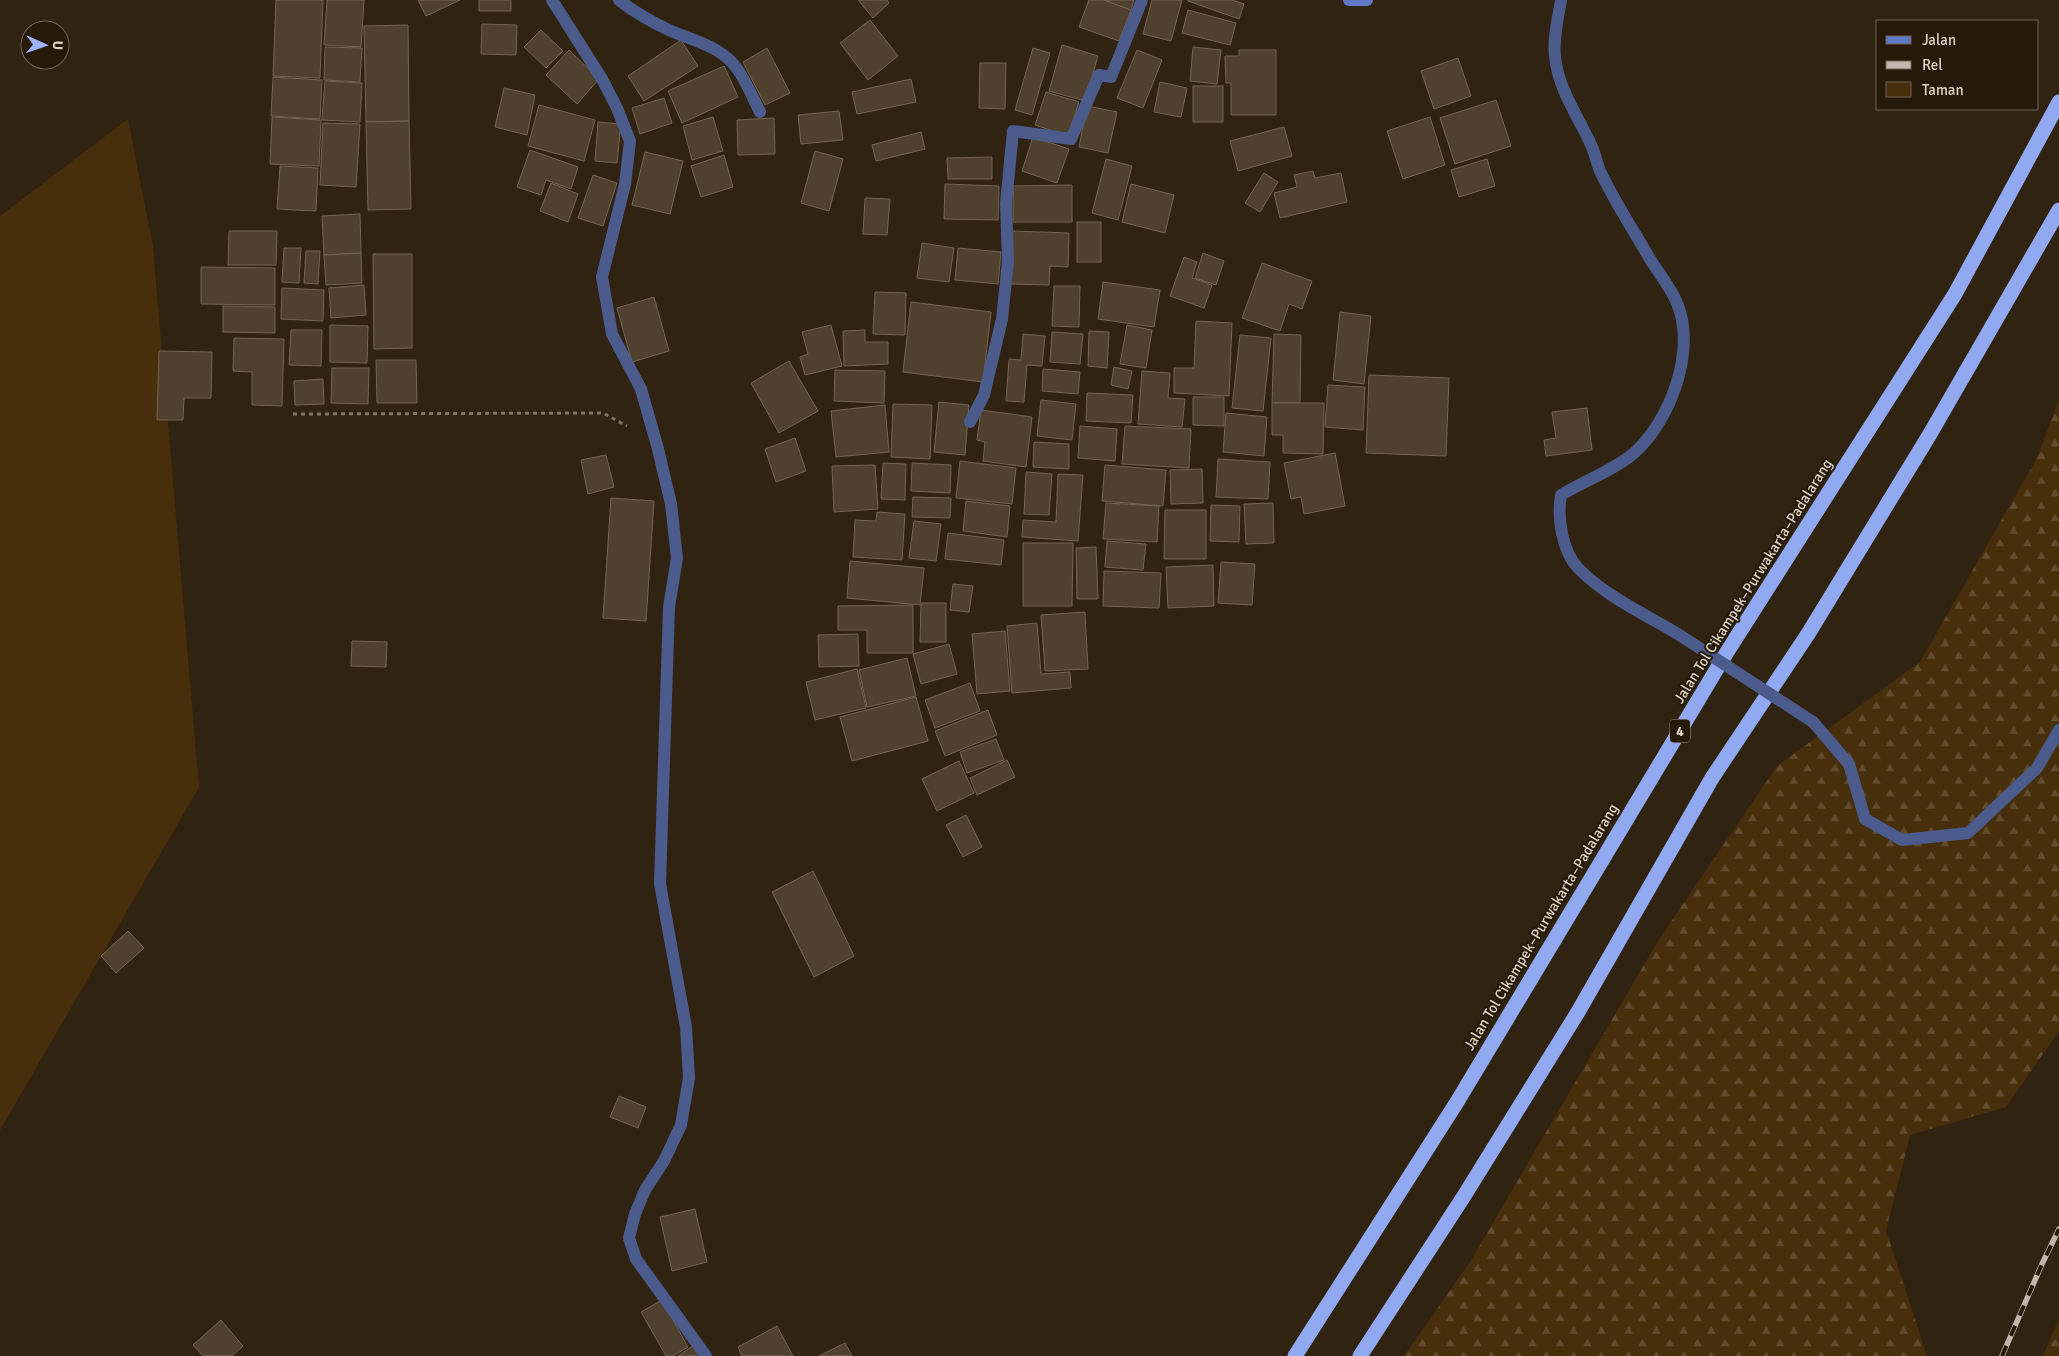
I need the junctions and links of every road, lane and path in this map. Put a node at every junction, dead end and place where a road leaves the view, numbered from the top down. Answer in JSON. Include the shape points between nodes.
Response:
{"nodes":[{"id":1,"x":552,"y":0,"type":"edge"},
{"id":2,"x":619,"y":0,"type":"edge"},
{"id":3,"x":1142,"y":0,"type":"edge"},
{"id":4,"x":1349,"y":0,"type":"edge"},
{"id":5,"x":1367,"y":0,"type":"edge"},
{"id":6,"x":1561,"y":0,"type":"edge"},
{"id":7,"x":2059,"y":102,"type":"edge"},
{"id":8,"x":760,"y":112,"type":"dead end"},
{"id":9,"x":2059,"y":210,"type":"edge"},
{"id":10,"x":293,"y":414,"type":"dead end"},
{"id":11,"x":970,"y":422,"type":"dead end"},
{"id":12,"x":658,"y":449,"type":"junction"},
{"id":13,"x":2059,"y":730,"type":"edge"},
{"id":14,"x":706,"y":1356,"type":"edge"},
{"id":15,"x":1295,"y":1356,"type":"edge"},
{"id":16,"x":1360,"y":1356,"type":"edge"}],
"edges":[{"from":1,"to":12,"type":"street","via":[[602,80],[630,141],[625,184],[602,277],[612,334],[641,388]]},
{"from":2,"to":8,"type":"street","via":[[668,30],[708,45],[725,56],[738,70]]},
{"from":3,"to":11,"type":"street","via":[[1111,77],[1099,74],[1071,139],[1013,131],[1006,203],[1008,261],[1002,319],[984,395]]},
{"from":4,"to":5,"type":"street"},
{"from":6,"to":13,"type":"street","bridge":true,"via":[[1555,56],[1562,87],[1592,147],[1601,174],[1677,303],[1684,338],[1682,366],[1675,391],[1654,430],[1634,453],[1610,471],[1561,495],[1559,506],[1565,547],[1577,567],[1600,587],[1813,722],[1849,764],[1865,819],[1902,840],[1968,833],[2037,768]]},
{"from":7,"to":15,"type":"highway","name":"Jalan Tol Cikampek–Purwakarta–Padalarang","number":"4","via":[[1955,294],[1728,652],[1457,1102]]},
{"from":9,"to":16,"type":"highway","via":[[1930,434],[1808,634],[1712,778],[1578,1012]]},
{"from":10,"to":12,"type":"path","via":[[603,413]]},
{"from":12,"to":14,"type":"street","via":[[671,504],[677,558],[670,607],[660,884],[686,1027],[689,1078],[681,1124],[664,1161],[645,1190],[629,1238],[636,1259]]}]}
